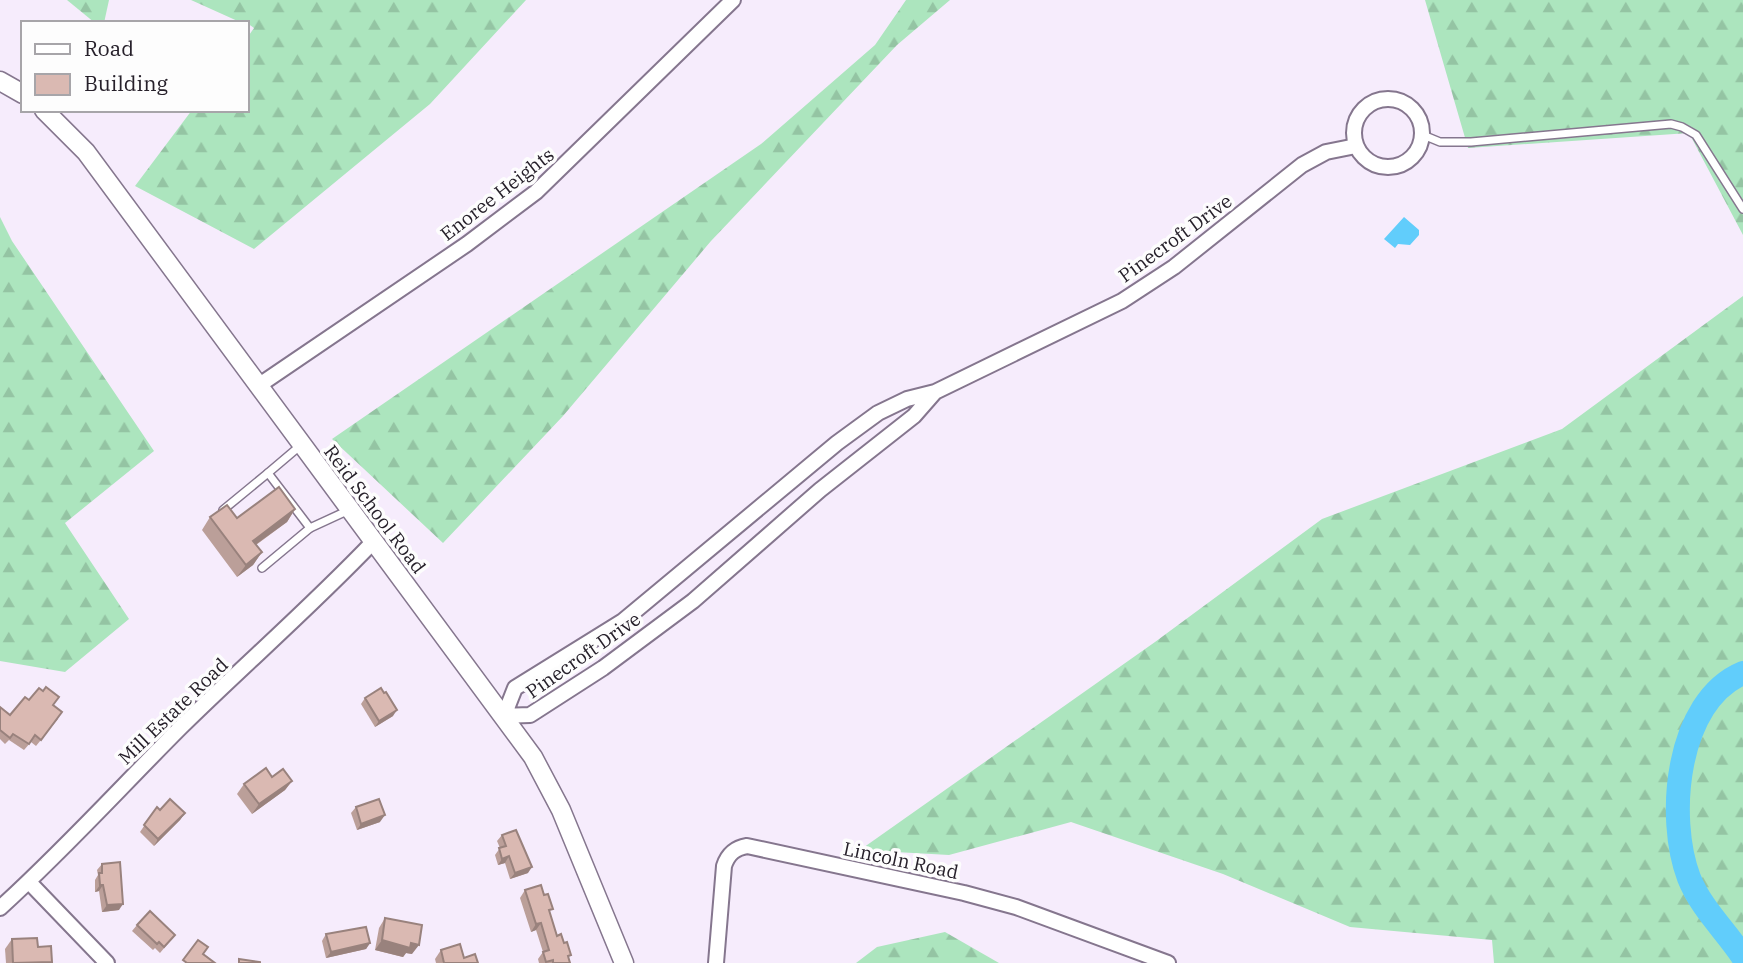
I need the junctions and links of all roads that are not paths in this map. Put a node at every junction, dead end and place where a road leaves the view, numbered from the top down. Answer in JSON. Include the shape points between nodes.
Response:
{"nodes":[{"id":1,"x":733,"y":0,"type":"edge"},
{"id":2,"x":0,"y":81,"type":"edge"},
{"id":3,"x":21,"y":93,"type":"edge"},
{"id":4,"x":46,"y":112,"type":"edge"},
{"id":5,"x":1423,"y":135,"type":"junction"},
{"id":6,"x":1356,"y":146,"type":"junction"},
{"id":7,"x":1743,"y":209,"type":"edge"},
{"id":8,"x":258,"y":386,"type":"junction"},
{"id":9,"x":935,"y":392,"type":"junction"},
{"id":10,"x":301,"y":444,"type":"junction"},
{"id":11,"x":268,"y":473,"type":"junction"},
{"id":12,"x":223,"y":510,"type":"edge"},
{"id":13,"x":349,"y":510,"type":"junction"},
{"id":14,"x":310,"y":528,"type":"junction"},
{"id":15,"x":373,"y":542,"type":"junction"},
{"id":16,"x":261,"y":568,"type":"edge"},
{"id":17,"x":504,"y":716,"type":"junction"},
{"id":18,"x":29,"y":882,"type":"junction"},
{"id":19,"x":0,"y":908,"type":"edge"},
{"id":20,"x":107,"y":963,"type":"edge"},
{"id":21,"x":624,"y":963,"type":"edge"},
{"id":22,"x":716,"y":963,"type":"edge"},
{"id":23,"x":1168,"y":963,"type":"edge"}],
"edges":[{"from":1,"to":8,"type":"street","name":"Enoree Heights","via":[[527,199]]},
{"from":2,"to":3,"type":"street"},
{"from":4,"to":8,"type":"street","name":"Reid School Road","via":[[86,152]]},
{"from":5,"to":6,"type":"street","via":[[1414,156],[1394,167],[1371,163]]},
{"from":5,"to":6,"type":"street","via":[[1411,107],[1383,99],[1368,104],[1358,116]]},
{"from":5,"to":7,"type":"lane","via":[[1440,142],[1471,142],[1671,124],[1696,135]]},
{"from":6,"to":9,"type":"street","name":"Pinecroft Drive","via":[[1326,152],[1302,165],[1174,267],[1122,301]]},
{"from":8,"to":10,"type":"street","name":"Reid School Road"},
{"from":9,"to":17,"type":"street","name":"Pinecroft Drive","via":[[914,415],[693,601],[530,715]]},
{"from":9,"to":17,"type":"street","name":"Pinecroft Drive","via":[[878,413],[847,435],[623,621],[515,688]]},
{"from":10,"to":11,"type":"lane"},
{"from":10,"to":13,"type":"street","name":"Reid School Road"},
{"from":11,"to":12,"type":"lane"},
{"from":11,"to":14,"type":"lane"},
{"from":13,"to":14,"type":"lane"},
{"from":13,"to":15,"type":"street","name":"Reid School Road"},
{"from":14,"to":16,"type":"lane"},
{"from":15,"to":17,"type":"street","name":"Reid School Road"},
{"from":15,"to":18,"type":"street","name":"Mill Estate Road"},
{"from":17,"to":21,"type":"street","name":"Reid School Road","via":[[533,757],[561,810]]},
{"from":18,"to":19,"type":"street","name":"Mill Estate Road"},
{"from":18,"to":20,"type":"street"},
{"from":22,"to":23,"type":"street","name":"Lincoln Road","via":[[724,866],[735,850],[747,846],[1016,907]]}]}
